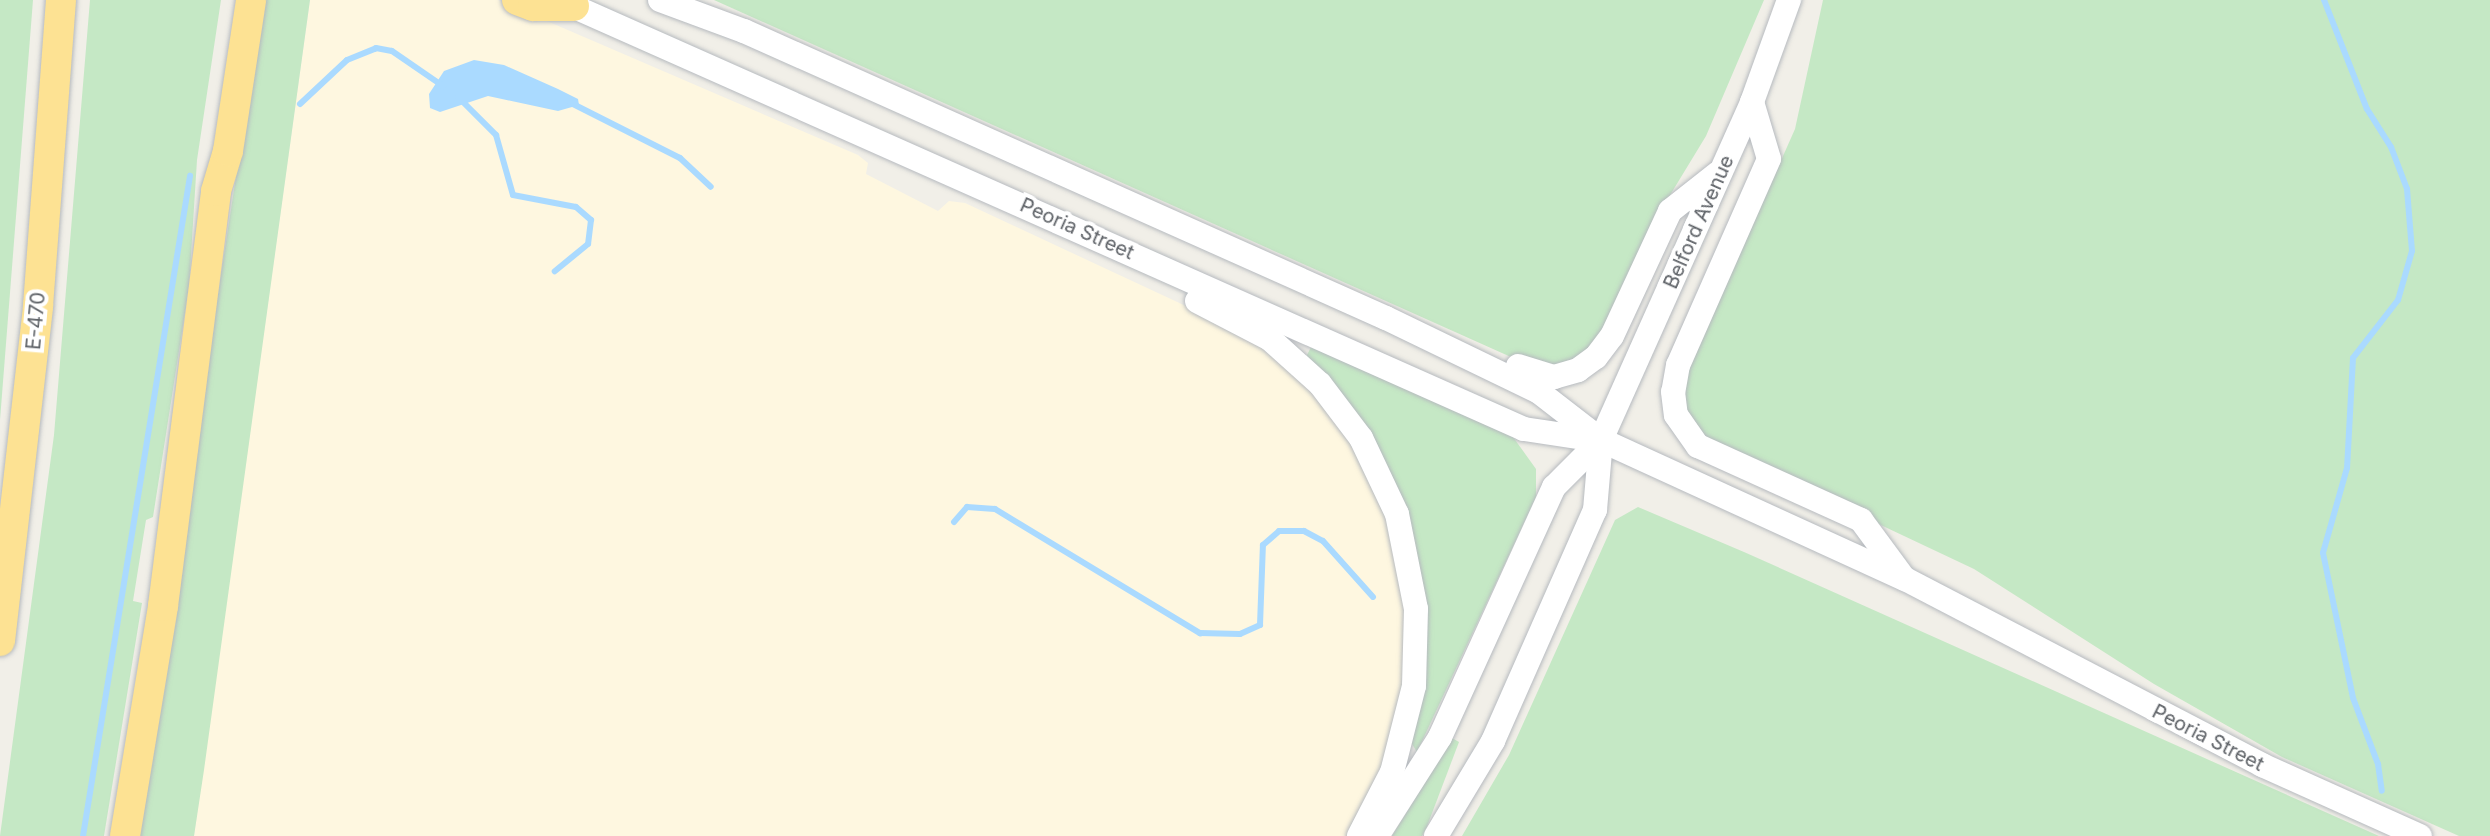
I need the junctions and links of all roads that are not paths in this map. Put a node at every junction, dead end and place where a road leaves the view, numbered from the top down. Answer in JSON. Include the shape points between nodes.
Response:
{"nodes":[{"id":1,"x":61,"y":0,"type":"edge"},
{"id":2,"x":234,"y":0,"type":"edge"},
{"id":3,"x":251,"y":0,"type":"edge"},
{"id":4,"x":517,"y":0,"type":"edge"},
{"id":5,"x":660,"y":0,"type":"edge"},
{"id":6,"x":1789,"y":0,"type":"edge"},
{"id":7,"x":566,"y":3,"type":"edge"},
{"id":8,"x":1752,"y":102,"type":"junction"},
{"id":9,"x":1722,"y":169,"type":"junction"},
{"id":10,"x":216,"y":191,"type":"junction"},
{"id":11,"x":1091,"y":235,"type":"junction"},
{"id":12,"x":201,"y":297,"type":"junction"},
{"id":13,"x":1386,"y":318,"type":"junction"},
{"id":14,"x":1601,"y":440,"type":"junction"},
{"id":15,"x":1905,"y":579,"type":"junction"},
{"id":16,"x":0,"y":641,"type":"edge"},
{"id":17,"x":114,"y":836,"type":"edge"},
{"id":18,"x":125,"y":836,"type":"edge"},
{"id":19,"x":1359,"y":836,"type":"edge"},
{"id":20,"x":1377,"y":836,"type":"edge"},
{"id":21,"x":1436,"y":836,"type":"edge"},
{"id":22,"x":2420,"y":836,"type":"edge"}],
"edges":[{"from":1,"to":16,"type":"highway","name":"E-470","via":[[38,306]]},
{"from":2,"to":10,"type":"highway","via":[[212,151]]},
{"from":3,"to":10,"type":"highway","via":[[228,151]]},
{"from":4,"to":7,"type":"highway","via":[[533,6]]},
{"from":5,"to":13,"type":"main road","name":"Peoria Street","via":[[744,31]]},
{"from":6,"to":8,"type":"main road","name":"Belford Avenue"},
{"from":7,"to":11,"type":"main road","name":"Peoria Street"},
{"from":8,"to":9,"type":"main road","name":"Belford Avenue"},
{"from":8,"to":15,"type":"main road","via":[[1769,159],[1678,365],[1676,415],[1698,446],[1861,520]]},
{"from":9,"to":13,"type":"main road","via":[[1670,211],[1612,336],[1578,370],[1540,376],[1424,323]]},
{"from":9,"to":14,"type":"main road","name":"Belford Avenue"},
{"from":10,"to":12,"type":"highway"},
{"from":11,"to":14,"type":"main road","name":"Peoria Street","via":[[1524,429]]},
{"from":11,"to":19,"type":"main road","via":[[1116,263],[1234,318],[1289,354],[1339,407],[1388,490],[1409,560],[1417,653],[1400,751]]},
{"from":12,"to":17,"type":"highway","via":[[191,328]]},
{"from":12,"to":18,"type":"highway","via":[[202,329],[163,606]]},
{"from":13,"to":14,"type":"main road","name":"Peoria Street","via":[[1539,392]]},
{"from":14,"to":15,"type":"main road","name":"Peoria Street"},
{"from":14,"to":20,"type":"main road","name":"Belford Avenue","via":[[1554,487],[1440,737]]},
{"from":14,"to":21,"type":"main road","name":"Belford Avenue","via":[[1595,510],[1493,741]]},
{"from":15,"to":22,"type":"main road","name":"Peoria Street","via":[[2262,765]]}]}
